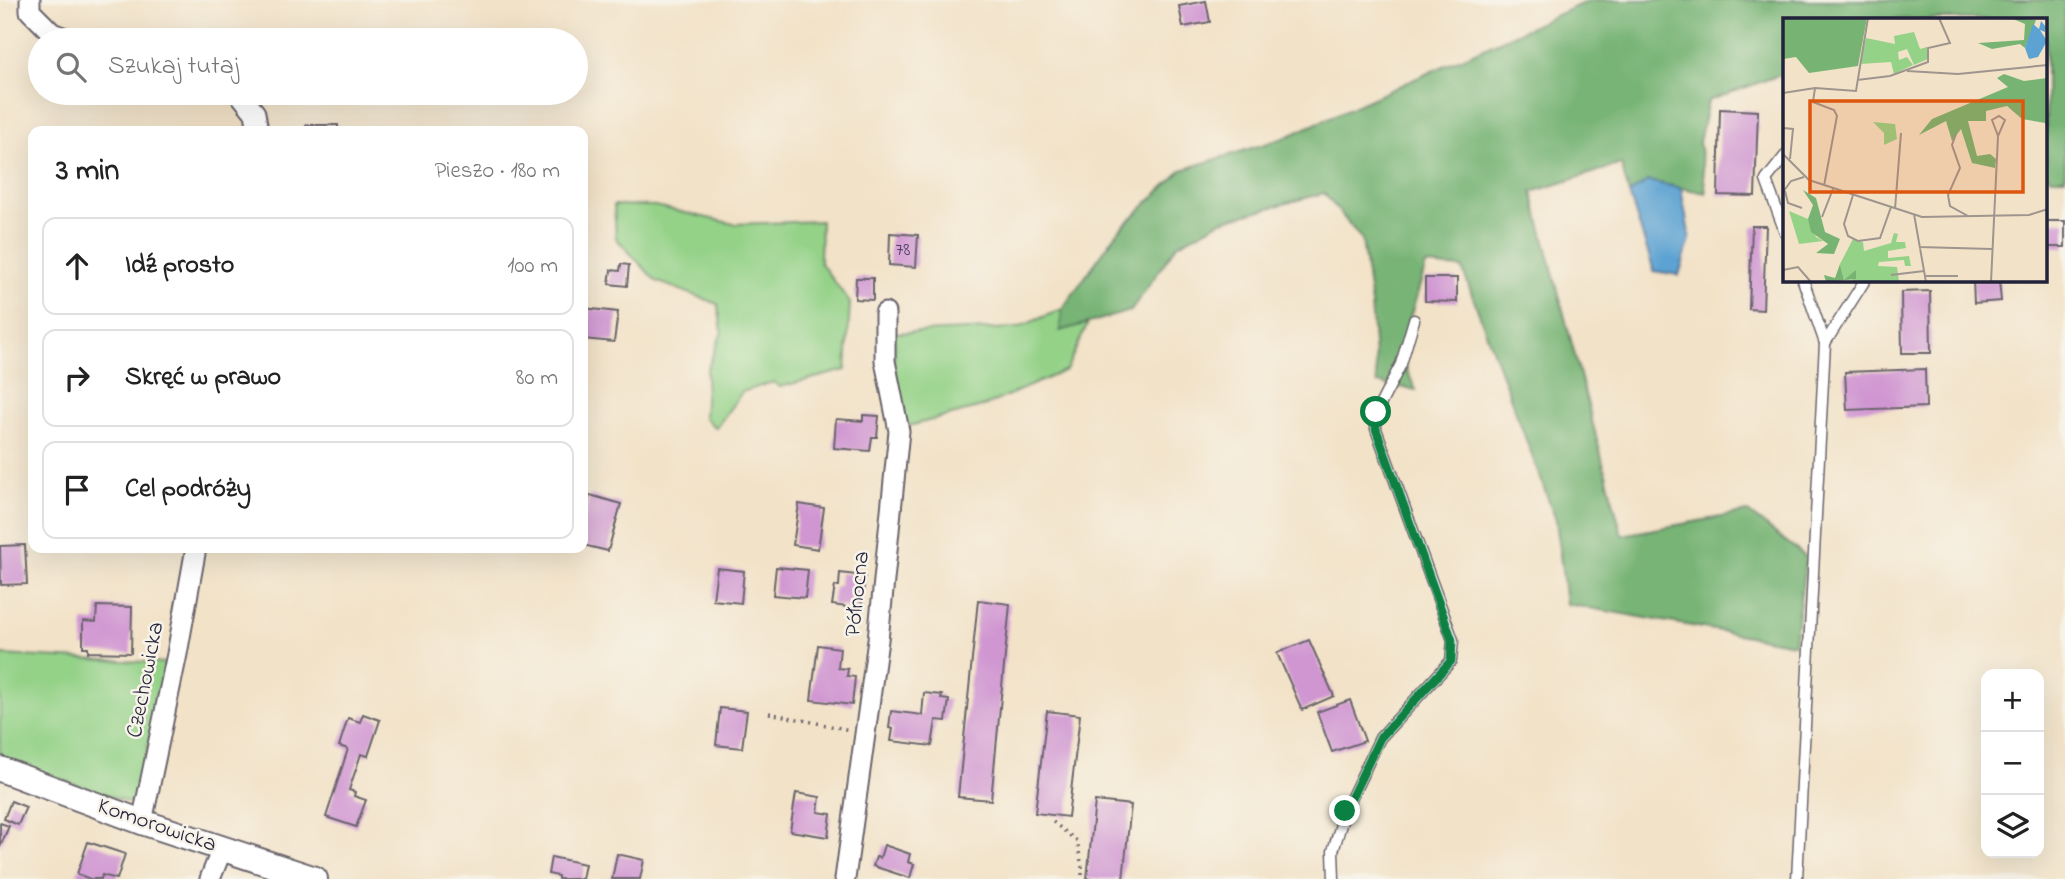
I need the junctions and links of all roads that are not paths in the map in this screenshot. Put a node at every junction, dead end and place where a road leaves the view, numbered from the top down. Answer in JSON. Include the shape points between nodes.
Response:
{"nodes":[{"id":1,"x":30,"y":0,"type":"edge"},
{"id":2,"x":47,"y":28,"type":"edge"},
{"id":3,"x":249,"y":105,"type":"edge"},
{"id":4,"x":257,"y":126,"type":"edge"},
{"id":5,"x":1783,"y":159,"type":"edge"},
{"id":6,"x":1783,"y":227,"type":"edge"},
{"id":7,"x":1803,"y":282,"type":"edge"},
{"id":8,"x":1864,"y":282,"type":"edge"},
{"id":9,"x":885,"y":313,"type":"dead end"},
{"id":10,"x":1414,"y":320,"type":"dead end"},
{"id":11,"x":1825,"y":343,"type":"junction"},
{"id":12,"x":195,"y":553,"type":"edge"},
{"id":13,"x":0,"y":769,"type":"edge"},
{"id":14,"x":142,"y":822,"type":"junction"},
{"id":15,"x":222,"y":849,"type":"junction"},
{"id":16,"x":210,"y":879,"type":"edge"},
{"id":17,"x":315,"y":879,"type":"edge"},
{"id":18,"x":845,"y":879,"type":"edge"},
{"id":19,"x":1334,"y":879,"type":"edge"},
{"id":20,"x":1797,"y":879,"type":"edge"}],
"edges":[{"from":1,"to":2,"type":"street","via":[[30,11]]},
{"from":3,"to":4,"type":"street"},
{"from":5,"to":6,"type":"lane","via":[[1766,180]]},
{"from":7,"to":11,"type":"lane"},
{"from":8,"to":11,"type":"lane"},
{"from":9,"to":18,"type":"street","name":"Północna","via":[[885,361],[899,431],[878,640]]},
{"from":10,"to":19,"type":"lane","via":[[1401,364],[1376,412],[1376,429],[1453,651],[1451,661],[1380,738],[1345,811],[1333,851]]},
{"from":11,"to":20,"type":"lane"},
{"from":12,"to":14,"type":"street","name":"Czechowicka"},
{"from":13,"to":14,"type":"street","name":"Komorowicka"},
{"from":14,"to":15,"type":"street","name":"Komorowicka"},
{"from":15,"to":16,"type":"street"},
{"from":15,"to":17,"type":"street","name":"Komorowicka"}]}
